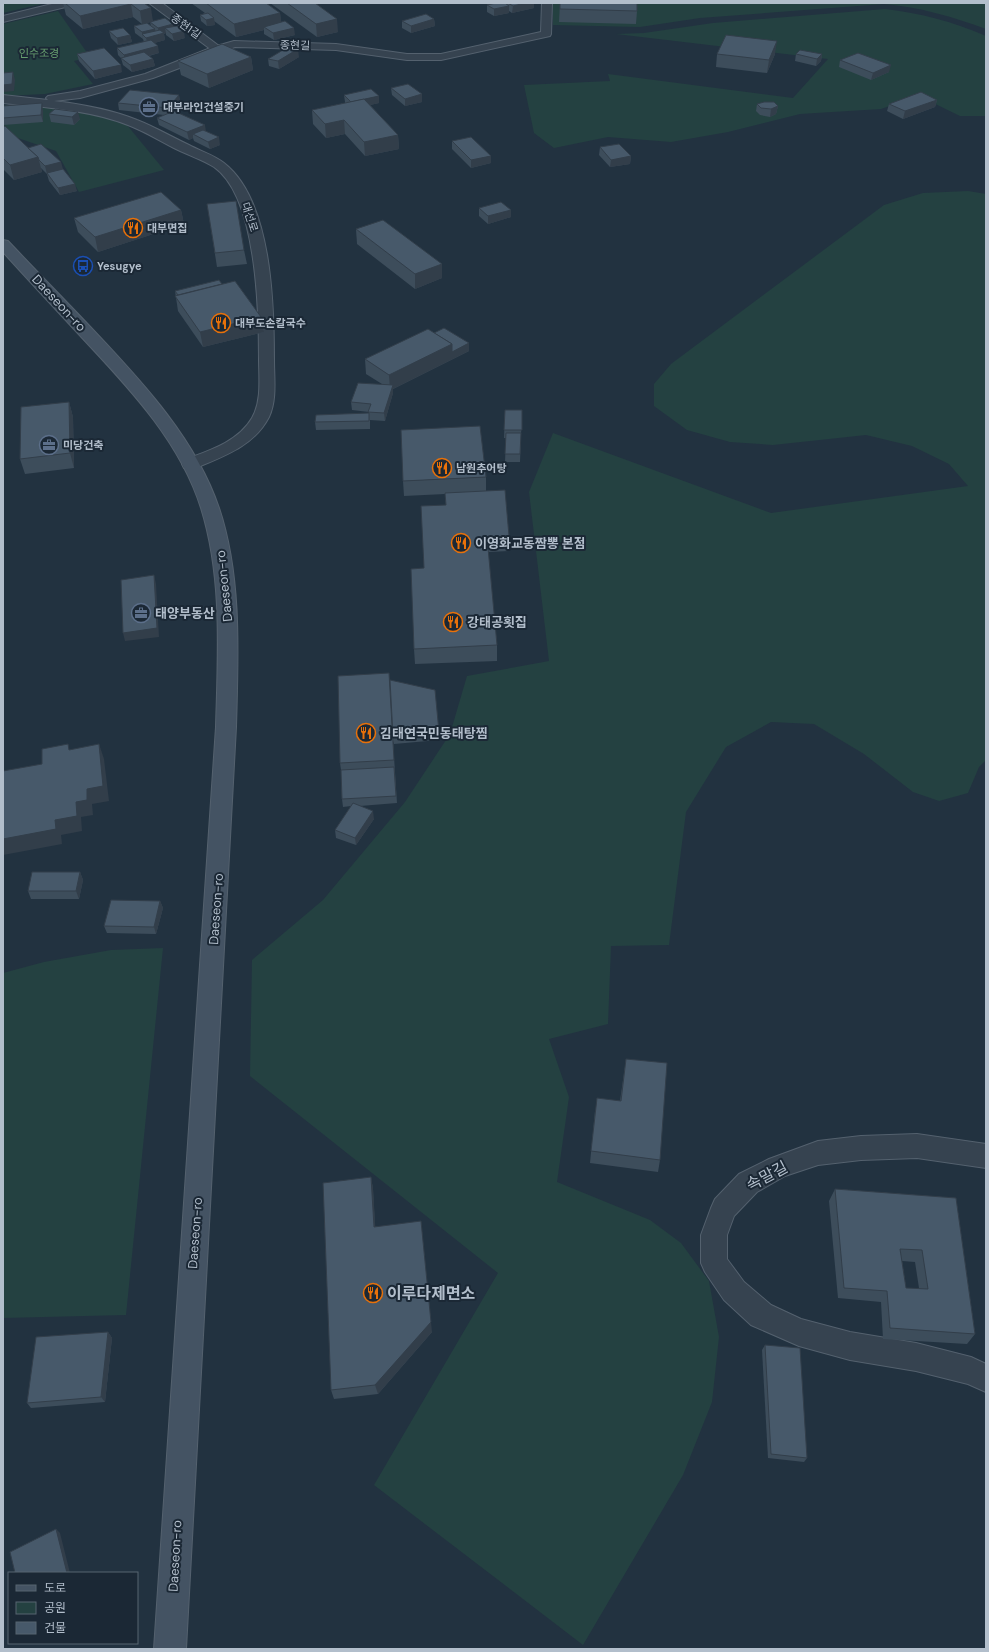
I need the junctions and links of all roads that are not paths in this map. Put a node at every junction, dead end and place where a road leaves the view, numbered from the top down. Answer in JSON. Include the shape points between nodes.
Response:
{"nodes":[{"id":1,"x":70,"y":3,"type":"edge"},
{"id":2,"x":155,"y":3,"type":"edge"},
{"id":3,"x":547,"y":3,"type":"edge"},
{"id":4,"x":3,"y":19,"type":"edge"},
{"id":5,"x":217,"y":49,"type":"junction"},
{"id":6,"x":3,"y":99,"type":"edge"},
{"id":7,"x":19,"y":100,"type":"junction"},
{"id":8,"x":3,"y":244,"type":"edge"},
{"id":9,"x":190,"y":464,"type":"junction"},
{"id":10,"x":986,"y":1156,"type":"edge"},
{"id":11,"x":986,"y":1378,"type":"edge"},
{"id":12,"x":170,"y":1649,"type":"edge"}],
"edges":[{"from":1,"to":4,"type":"street"},
{"from":2,"to":5,"type":"street","name":"종현1길"},
{"from":3,"to":5,"type":"lane","name":"종현길","via":[[546,34],[441,57],[407,56],[336,47],[248,43]]},
{"from":5,"to":7,"type":"lane","name":"종현길","via":[[148,76],[112,86],[80,94]]},
{"from":6,"to":7,"type":"lane","name":"대선로"},
{"from":7,"to":9,"type":"lane","name":"대선로","via":[[87,110],[132,122],[219,165],[238,186],[256,238],[262,268],[266,404],[255,428],[244,438],[226,449]]},
{"from":8,"to":9,"type":"street","name":"Daeseon-ro","via":[[151,405]]},
{"from":9,"to":12,"type":"street","name":"Daeseon-ro","via":[[210,508],[220,548],[226,591],[228,640],[226,727]]},
{"from":10,"to":11,"type":"lane","name":"속말길","via":[[917,1146],[861,1148],[818,1153],[778,1167],[748,1183],[724,1208],[714,1235],[714,1263],[734,1291],[761,1315],[806,1334],[850,1346],[916,1357],[971,1371]]}]}
